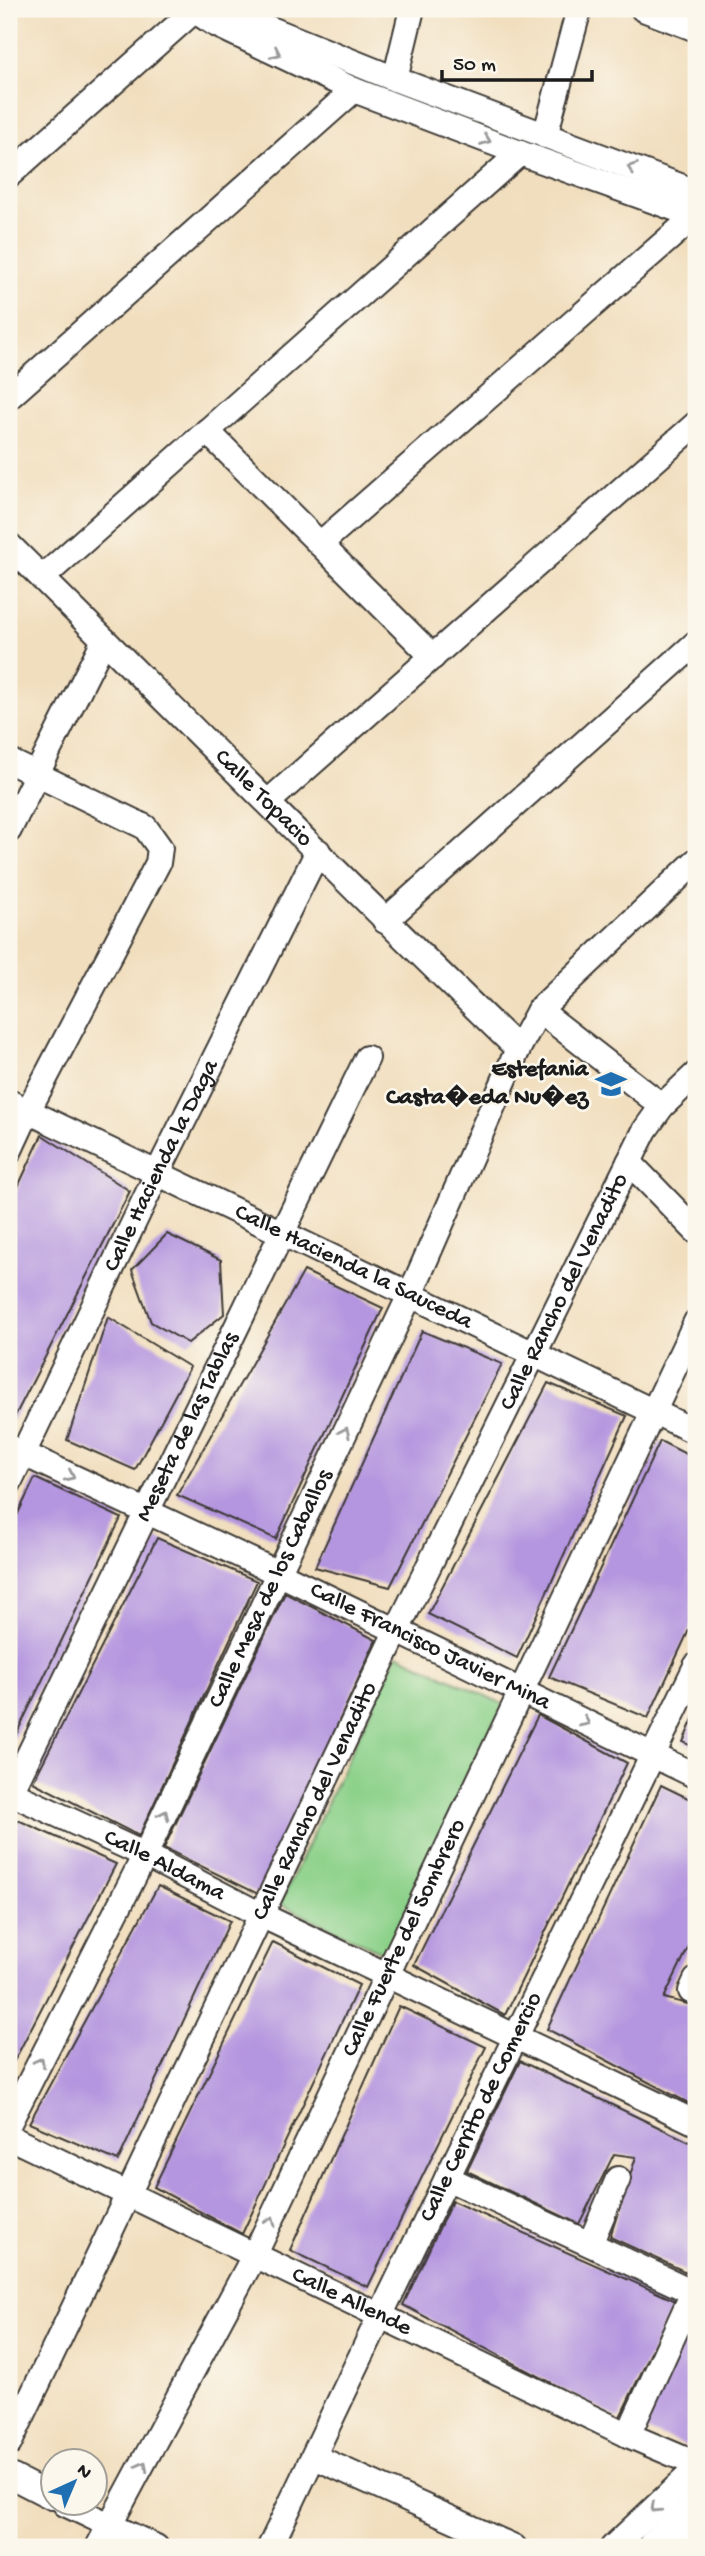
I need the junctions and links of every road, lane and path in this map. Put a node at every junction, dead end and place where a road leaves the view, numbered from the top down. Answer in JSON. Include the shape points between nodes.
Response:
{"nodes":[{"id":1,"x":412,"y":9,"type":"edge"},
{"id":2,"x":579,"y":9,"type":"edge"},
{"id":3,"x":643,"y":9,"type":"edge"},
{"id":4,"x":194,"y":10,"type":"edge"},
{"id":5,"x":235,"y":12,"type":"edge"},
{"id":6,"x":696,"y":29,"type":"edge"},
{"id":7,"x":395,"y":79,"type":"junction"},
{"id":8,"x":354,"y":90,"type":"junction"},
{"id":9,"x":545,"y":136,"type":"junction"},
{"id":10,"x":520,"y":153,"type":"junction"},
{"id":11,"x":9,"y":175,"type":"edge"},
{"id":12,"x":696,"y":192,"type":"edge"},
{"id":13,"x":696,"y":216,"type":"edge"},
{"id":14,"x":9,"y":397,"type":"edge"},
{"id":15,"x":696,"y":424,"type":"edge"},
{"id":16,"x":207,"y":431,"type":"junction"},
{"id":17,"x":320,"y":544,"type":"junction"},
{"id":18,"x":9,"y":545,"type":"edge"},
{"id":19,"x":42,"y":578,"type":"junction"},
{"id":20,"x":104,"y":640,"type":"junction"},
{"id":21,"x":696,"y":643,"type":"edge"},
{"id":22,"x":433,"y":657,"type":"junction"},
{"id":23,"x":9,"y":761,"type":"edge"},
{"id":24,"x":36,"y":774,"type":"junction"},
{"id":25,"x":268,"y":802,"type":"junction"},
{"id":26,"x":9,"y":830,"type":"edge"},
{"id":27,"x":318,"y":851,"type":"junction"},
{"id":28,"x":696,"y":861,"type":"edge"},
{"id":29,"x":385,"y":921,"type":"junction"},
{"id":30,"x":538,"y":1010,"type":"junction"},
{"id":31,"x":518,"y":1049,"type":"junction"},
{"id":32,"x":367,"y":1058,"type":"dead end"},
{"id":33,"x":696,"y":1074,"type":"edge"},
{"id":34,"x":662,"y":1106,"type":"junction"},
{"id":35,"x":18,"y":1107,"type":"edge"},
{"id":36,"x":9,"y":1152,"type":"edge"},
{"id":37,"x":629,"y":1162,"type":"junction"},
{"id":38,"x":157,"y":1174,"type":"junction"},
{"id":39,"x":696,"y":1231,"type":"edge"},
{"id":40,"x":284,"y":1234,"type":"junction"},
{"id":41,"x":410,"y":1295,"type":"junction"},
{"id":42,"x":696,"y":1322,"type":"edge"},
{"id":43,"x":535,"y":1355,"type":"junction"},
{"id":44,"x":654,"y":1412,"type":"junction"},
{"id":45,"x":696,"y":1432,"type":"edge"},
{"id":46,"x":16,"y":1450,"type":"edge"},
{"id":47,"x":9,"y":1483,"type":"edge"},
{"id":48,"x":147,"y":1513,"type":"junction"},
{"id":49,"x":278,"y":1573,"type":"junction"},
{"id":50,"x":396,"y":1632,"type":"junction"},
{"id":51,"x":696,"y":1666,"type":"edge"},
{"id":52,"x":522,"y":1691,"type":"junction"},
{"id":53,"x":653,"y":1755,"type":"junction"},
{"id":54,"x":696,"y":1776,"type":"edge"},
{"id":55,"x":9,"y":1794,"type":"edge"},
{"id":56,"x":145,"y":1855,"type":"junction"},
{"id":57,"x":261,"y":1915,"type":"junction"},
{"id":58,"x":387,"y":1976,"type":"junction"},
{"id":59,"x":516,"y":2038,"type":"junction"},
{"id":60,"x":9,"y":2123,"type":"edge"},
{"id":61,"x":696,"y":2123,"type":"edge"},
{"id":62,"x":9,"y":2137,"type":"edge"},
{"id":63,"x":447,"y":2178,"type":"junction"},
{"id":64,"x":618,"y":2179,"type":"dead end"},
{"id":65,"x":128,"y":2195,"type":"junction"},
{"id":66,"x":590,"y":2244,"type":"junction"},
{"id":67,"x":254,"y":2256,"type":"junction"},
{"id":68,"x":695,"y":2289,"type":"edge"},
{"id":69,"x":380,"y":2316,"type":"junction"},
{"id":70,"x":628,"y":2435,"type":"junction"},
{"id":71,"x":9,"y":2444,"type":"edge"},
{"id":72,"x":315,"y":2457,"type":"junction"},
{"id":73,"x":696,"y":2467,"type":"edge"},
{"id":74,"x":9,"y":2475,"type":"edge"},
{"id":75,"x":38,"y":2490,"type":"edge"},
{"id":76,"x":696,"y":2510,"type":"edge"},
{"id":77,"x":82,"y":2518,"type":"edge"},
{"id":78,"x":104,"y":2537,"type":"edge"},
{"id":79,"x":156,"y":2547,"type":"edge"},
{"id":80,"x":270,"y":2547,"type":"edge"},
{"id":81,"x":514,"y":2547,"type":"edge"},
{"id":82,"x":613,"y":2547,"type":"edge"},
{"id":83,"x":657,"y":2547,"type":"edge"}],
"edges":[{"from":1,"to":7,"type":"street"},
{"from":2,"to":9,"type":"street"},
{"from":3,"to":6,"type":"street"},
{"from":4,"to":8,"type":"street","one_way":true},
{"from":4,"to":11,"type":"street"},
{"from":5,"to":7,"type":"street"},
{"from":7,"to":9,"type":"street"},
{"from":8,"to":10,"type":"street","one_way":true},
{"from":8,"to":14,"type":"street"},
{"from":12,"to":9,"type":"street","one_way":true},
{"from":10,"to":13,"type":"street"},
{"from":10,"to":16,"type":"street"},
{"from":13,"to":17,"type":"street"},
{"from":15,"to":22,"type":"street"},
{"from":16,"to":17,"type":"street"},
{"from":16,"to":19,"type":"street"},
{"from":17,"to":22,"type":"street"},
{"from":18,"to":19,"type":"street","name":"Calle Topacio"},
{"from":19,"to":20,"type":"street","name":"Calle Topacio"},
{"from":20,"to":24,"type":"street"},
{"from":20,"to":25,"type":"street","name":"Calle Topacio"},
{"from":21,"to":29,"type":"street"},
{"from":22,"to":25,"type":"street"},
{"from":23,"to":24,"type":"street"},
{"from":24,"to":26,"type":"street"},
{"from":24,"to":35,"type":"street","via":[[145,827],[160,848],[158,863]]},
{"from":25,"to":27,"type":"street","name":"Calle Topacio"},
{"from":27,"to":29,"type":"street","name":"Calle Topacio"},
{"from":27,"to":38,"type":"street","name":"Calle Hacienda la Daga"},
{"from":28,"to":30,"type":"street","name":"Calle Mesa de los Caballos"},
{"from":29,"to":31,"type":"street","name":"Calle Topacio"},
{"from":30,"to":31,"type":"street","name":"Calle Mesa de los Caballos"},
{"from":30,"to":34,"type":"street"},
{"from":31,"to":41,"type":"street","name":"Calle Mesa de los Caballos"},
{"from":32,"to":40,"type":"street","name":"Meseta de las Tablas"},
{"from":33,"to":34,"type":"street","name":"Calle Rancho del Venadito"},
{"from":34,"to":37,"type":"street","name":"Calle Rancho del Venadito"},
{"from":35,"to":36,"type":"street"},
{"from":35,"to":38,"type":"street","name":"Calle Hacienda la Sauceda"},
{"from":37,"to":39,"type":"street"},
{"from":37,"to":43,"type":"street","name":"Calle Rancho del Venadito"},
{"from":38,"to":40,"type":"street","name":"Calle Hacienda la Sauceda"},
{"from":38,"to":46,"type":"street","name":"Calle Hacienda la Daga"},
{"from":40,"to":41,"type":"street","name":"Calle Hacienda la Sauceda"},
{"from":40,"to":48,"type":"street","name":"Meseta de las Tablas"},
{"from":41,"to":43,"type":"street","name":"Calle Hacienda la Sauceda"},
{"from":49,"to":41,"type":"street","name":"Calle Mesa de los Caballos","one_way":true},
{"from":42,"to":44,"type":"street","name":"Calle Fuerte del Sombrero"},
{"from":43,"to":44,"type":"street","name":"Calle Hacienda la Sauceda"},
{"from":43,"to":50,"type":"street","name":"Calle Rancho del Venadito"},
{"from":44,"to":45,"type":"street","name":"Calle Hacienda la Sauceda"},
{"from":44,"to":52,"type":"street","name":"Calle Fuerte del Sombrero"},
{"from":46,"to":47,"type":"street","name":"Calle Hacienda la Daga"},
{"from":46,"to":48,"type":"street","name":"Calle Francisco Javier Mina","one_way":true},
{"from":48,"to":49,"type":"street","name":"Calle Francisco Javier Mina"},
{"from":48,"to":55,"type":"street","name":"Meseta de las Tablas"},
{"from":49,"to":50,"type":"street","name":"Calle Francisco Javier Mina"},
{"from":56,"to":49,"type":"street","name":"Calle Mesa de los Caballos","one_way":true},
{"from":50,"to":52,"type":"street","name":"Calle Francisco Javier Mina"},
{"from":50,"to":57,"type":"street","name":"Calle Rancho del Venadito"},
{"from":51,"to":53,"type":"street","name":"Calle Cerrito de Comercio"},
{"from":52,"to":53,"type":"street","name":"Calle Francisco Javier Mina","one_way":true},
{"from":52,"to":58,"type":"street","name":"Calle Fuerte del Sombrero"},
{"from":53,"to":54,"type":"street","name":"Calle Francisco Javier Mina"},
{"from":53,"to":59,"type":"street","name":"Calle Cerrito de Comercio"},
{"from":55,"to":56,"type":"street","name":"Calle Aldama"},
{"from":56,"to":57,"type":"street","name":"Calle Aldama"},
{"from":60,"to":56,"type":"street","name":"Calle Mesa de los Caballos","one_way":true},
{"from":57,"to":58,"type":"street","name":"Calle Aldama"},
{"from":57,"to":65,"type":"street","name":"Calle Rancho del Venadito"},
{"from":58,"to":59,"type":"street","name":"Calle Aldama"},
{"from":67,"to":58,"type":"street","name":"Calle Fuerte del Sombrero","one_way":true},
{"from":59,"to":61,"type":"street","name":"Calle Aldama"},
{"from":59,"to":63,"type":"street","name":"Calle Cerrito de Comercio"},
{"from":62,"to":65,"type":"street","name":"Calle Allende"},
{"from":63,"to":66,"type":"street"},
{"from":63,"to":69,"type":"street","name":"Calle Cerrito de Comercio"},
{"from":64,"to":66,"type":"street"},
{"from":65,"to":67,"type":"street","name":"Calle Allende"},
{"from":65,"to":71,"type":"street","name":"Calle Rancho del Venadito"},
{"from":66,"to":68,"type":"street"},
{"from":67,"to":69,"type":"street","name":"Calle Allende"},
{"from":78,"to":67,"type":"street","name":"Calle Fuerte del Sombrero","one_way":true},
{"from":68,"to":70,"type":"street"},
{"from":69,"to":70,"type":"street","name":"Calle Allende"},
{"from":69,"to":72,"type":"street","name":"Calle Cerrito de Comercio"},
{"from":70,"to":73,"type":"street","name":"Calle Allende"},
{"from":72,"to":80,"type":"street","name":"Calle Cerrito de Comercio"},
{"from":72,"to":81,"type":"street"},
{"from":73,"to":82,"type":"street","one_way":true},
{"from":74,"to":75,"type":"street"},
{"from":76,"to":83,"type":"highway"},
{"from":77,"to":78,"type":"street"},
{"from":78,"to":79,"type":"street"}]}
